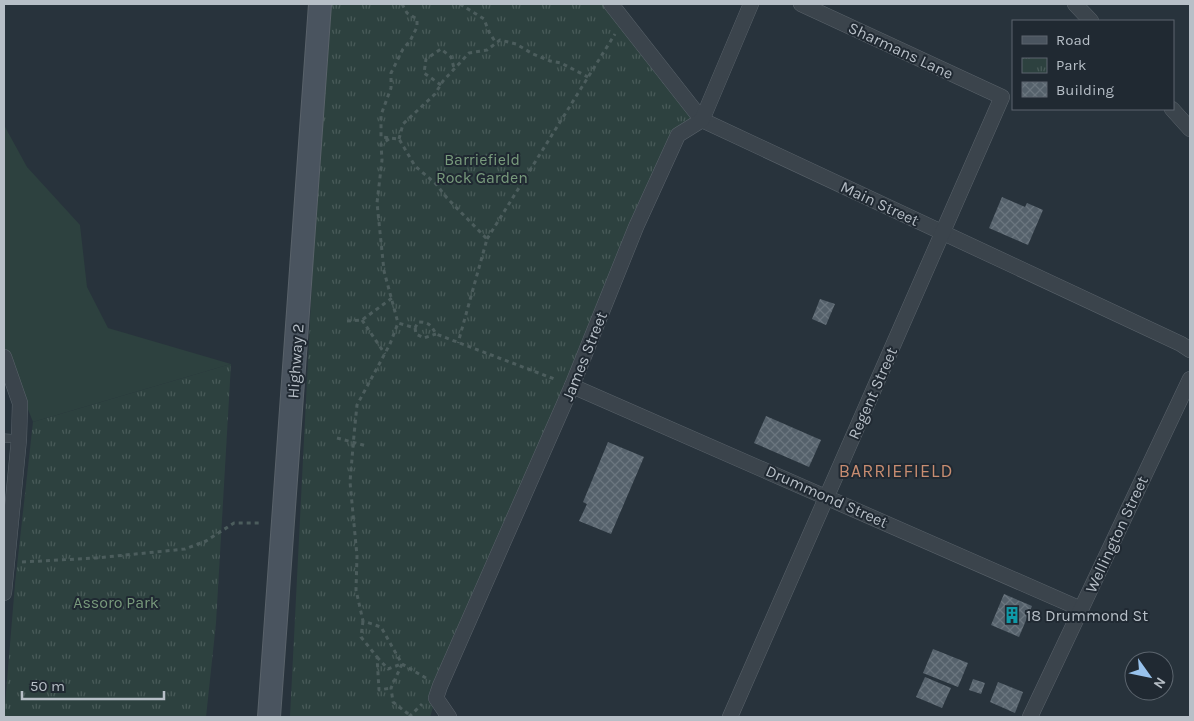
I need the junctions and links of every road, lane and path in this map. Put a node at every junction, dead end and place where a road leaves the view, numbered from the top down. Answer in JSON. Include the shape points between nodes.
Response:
{"nodes":[{"id":1,"x":320,"y":4,"type":"edge"},
{"id":2,"x":402,"y":4,"type":"edge"},
{"id":3,"x":460,"y":4,"type":"edge"},
{"id":4,"x":611,"y":4,"type":"edge"},
{"id":5,"x":751,"y":4,"type":"edge"},
{"id":6,"x":801,"y":4,"type":"edge"},
{"id":7,"x":1075,"y":4,"type":"edge"},
{"id":8,"x":624,"y":20,"type":"junction"},
{"id":9,"x":1090,"y":20,"type":"edge"},
{"id":10,"x":496,"y":43,"type":"junction"},
{"id":11,"x":454,"y":69,"type":"junction"},
{"id":12,"x":588,"y":77,"type":"junction"},
{"id":13,"x":441,"y":84,"type":"junction"},
{"id":14,"x":1002,"y":97,"type":"joint"},
{"id":15,"x":1173,"y":110,"type":"edge"},
{"id":16,"x":702,"y":120,"type":"junction"},
{"id":17,"x":1190,"y":129,"type":"edge"},
{"id":18,"x":390,"y":138,"type":"junction"},
{"id":19,"x":398,"y":139,"type":"junction"},
{"id":20,"x":943,"y":233,"type":"junction"},
{"id":21,"x":487,"y":239,"type":"junction"},
{"id":22,"x":392,"y":298,"type":"junction"},
{"id":23,"x":362,"y":320,"type":"junction"},
{"id":24,"x":347,"y":321,"type":"dead end"},
{"id":25,"x":398,"y":323,"type":"junction"},
{"id":26,"x":414,"y":328,"type":"junction"},
{"id":27,"x":436,"y":334,"type":"junction"},
{"id":28,"x":458,"y":343,"type":"junction"},
{"id":29,"x":1190,"y":350,"type":"edge"},
{"id":30,"x":385,"y":354,"type":"junction"},
{"id":31,"x":4,"y":357,"type":"edge"},
{"id":32,"x":1190,"y":379,"type":"edge"},
{"id":33,"x":572,"y":386,"type":"junction"},
{"id":34,"x":4,"y":438,"type":"edge"},
{"id":35,"x":337,"y":438,"type":"dead end"},
{"id":36,"x":19,"y":439,"type":"junction"},
{"id":37,"x":353,"y":442,"type":"junction"},
{"id":38,"x":367,"y":446,"type":"dead end"},
{"id":39,"x":826,"y":496,"type":"junction"},
{"id":40,"x":262,"y":524,"type":"dead end"},
{"id":41,"x":5,"y":572,"type":"edge"},
{"id":42,"x":4,"y":593,"type":"edge"},
{"id":43,"x":1081,"y":609,"type":"junction"},
{"id":44,"x":363,"y":621,"type":"junction"},
{"id":45,"x":376,"y":657,"type":"junction"},
{"id":46,"x":402,"y":664,"type":"junction"},
{"id":47,"x":440,"y":686,"type":"junction"},
{"id":48,"x":391,"y":688,"type":"junction"},
{"id":49,"x":269,"y":717,"type":"edge"},
{"id":50,"x":410,"y":717,"type":"edge"},
{"id":51,"x":448,"y":717,"type":"edge"},
{"id":52,"x":730,"y":717,"type":"edge"},
{"id":53,"x":1030,"y":717,"type":"edge"}],
"edges":[{"from":1,"to":49,"type":"main road","name":"Highway 2"},
{"from":2,"to":18,"type":"path","via":[[407,13],[417,20],[417,27],[391,73],[391,88],[381,115],[381,137]]},
{"from":3,"to":10,"type":"path","via":[[484,19]]},
{"from":4,"to":8,"type":"street","name":"Main Street"},
{"from":5,"to":16,"type":"street"},
{"from":6,"to":14,"type":"street","name":"Sharmans Lane"},
{"from":7,"to":9,"type":"street"},
{"from":8,"to":12,"type":"path"},
{"from":8,"to":16,"type":"street","name":"Main Street"},
{"from":10,"to":11,"type":"path","via":[[487,50],[469,53]]},
{"from":10,"to":12,"type":"path","via":[[500,40],[516,44]]},
{"from":11,"to":13,"type":"path"},
{"from":11,"to":13,"type":"path","via":[[451,57],[441,49],[426,59],[424,72]]},
{"from":12,"to":21,"type":"path"},
{"from":13,"to":19,"type":"path","via":[[436,94],[403,124]]},
{"from":14,"to":20,"type":"street","name":"Regent Street"},
{"from":15,"to":17,"type":"street"},
{"from":16,"to":20,"type":"street","name":"Main Street"},
{"from":16,"to":33,"type":"street","name":"James Street","via":[[678,135],[636,227]]},
{"from":18,"to":19,"type":"path"},
{"from":18,"to":22,"type":"path","via":[[380,144],[382,160],[376,202],[384,271]]},
{"from":19,"to":21,"type":"path","via":[[415,166]]},
{"from":20,"to":29,"type":"street","name":"Main Street"},
{"from":20,"to":39,"type":"street","name":"Regent Street"},
{"from":21,"to":28,"type":"path"},
{"from":22,"to":23,"type":"path"},
{"from":22,"to":25,"type":"path"},
{"from":23,"to":24,"type":"path"},
{"from":23,"to":30,"type":"path"},
{"from":25,"to":26,"type":"path"},
{"from":25,"to":30,"type":"path"},
{"from":26,"to":27,"type":"path","via":[[416,334],[424,338]]},
{"from":26,"to":27,"type":"path","via":[[418,322],[425,322]]},
{"from":27,"to":28,"type":"path"},
{"from":28,"to":33,"type":"path"},
{"from":30,"to":37,"type":"path","via":[[358,405]]},
{"from":31,"to":36,"type":"street","via":[[20,403]]},
{"from":32,"to":43,"type":"street","name":"Wellington Street"},
{"from":33,"to":39,"type":"street","name":"Drummond Street"},
{"from":33,"to":47,"type":"street","name":"James Street"},
{"from":34,"to":36,"type":"lane"},
{"from":35,"to":37,"type":"path"},
{"from":36,"to":41,"type":"street"},
{"from":37,"to":38,"type":"path"},
{"from":37,"to":44,"type":"path","via":[[350,482],[357,556],[356,590]]},
{"from":39,"to":43,"type":"street","name":"Drummond Street"},
{"from":39,"to":52,"type":"street","name":"Regent Street"},
{"from":40,"to":41,"type":"path","via":[[234,523],[206,541],[185,549]]},
{"from":41,"to":42,"type":"street"},
{"from":43,"to":53,"type":"street","name":"Wellington Street"},
{"from":44,"to":45,"type":"path","via":[[361,637]]},
{"from":44,"to":46,"type":"path","via":[[380,627]]},
{"from":45,"to":46,"type":"path","via":[[388,669]]},
{"from":45,"to":48,"type":"path","via":[[379,690]]},
{"from":46,"to":47,"type":"path"},
{"from":46,"to":48,"type":"path"},
{"from":47,"to":51,"type":"street","name":"James Street","via":[[436,698]]},
{"from":48,"to":50,"type":"path","via":[[393,702],[412,714]]}]}
